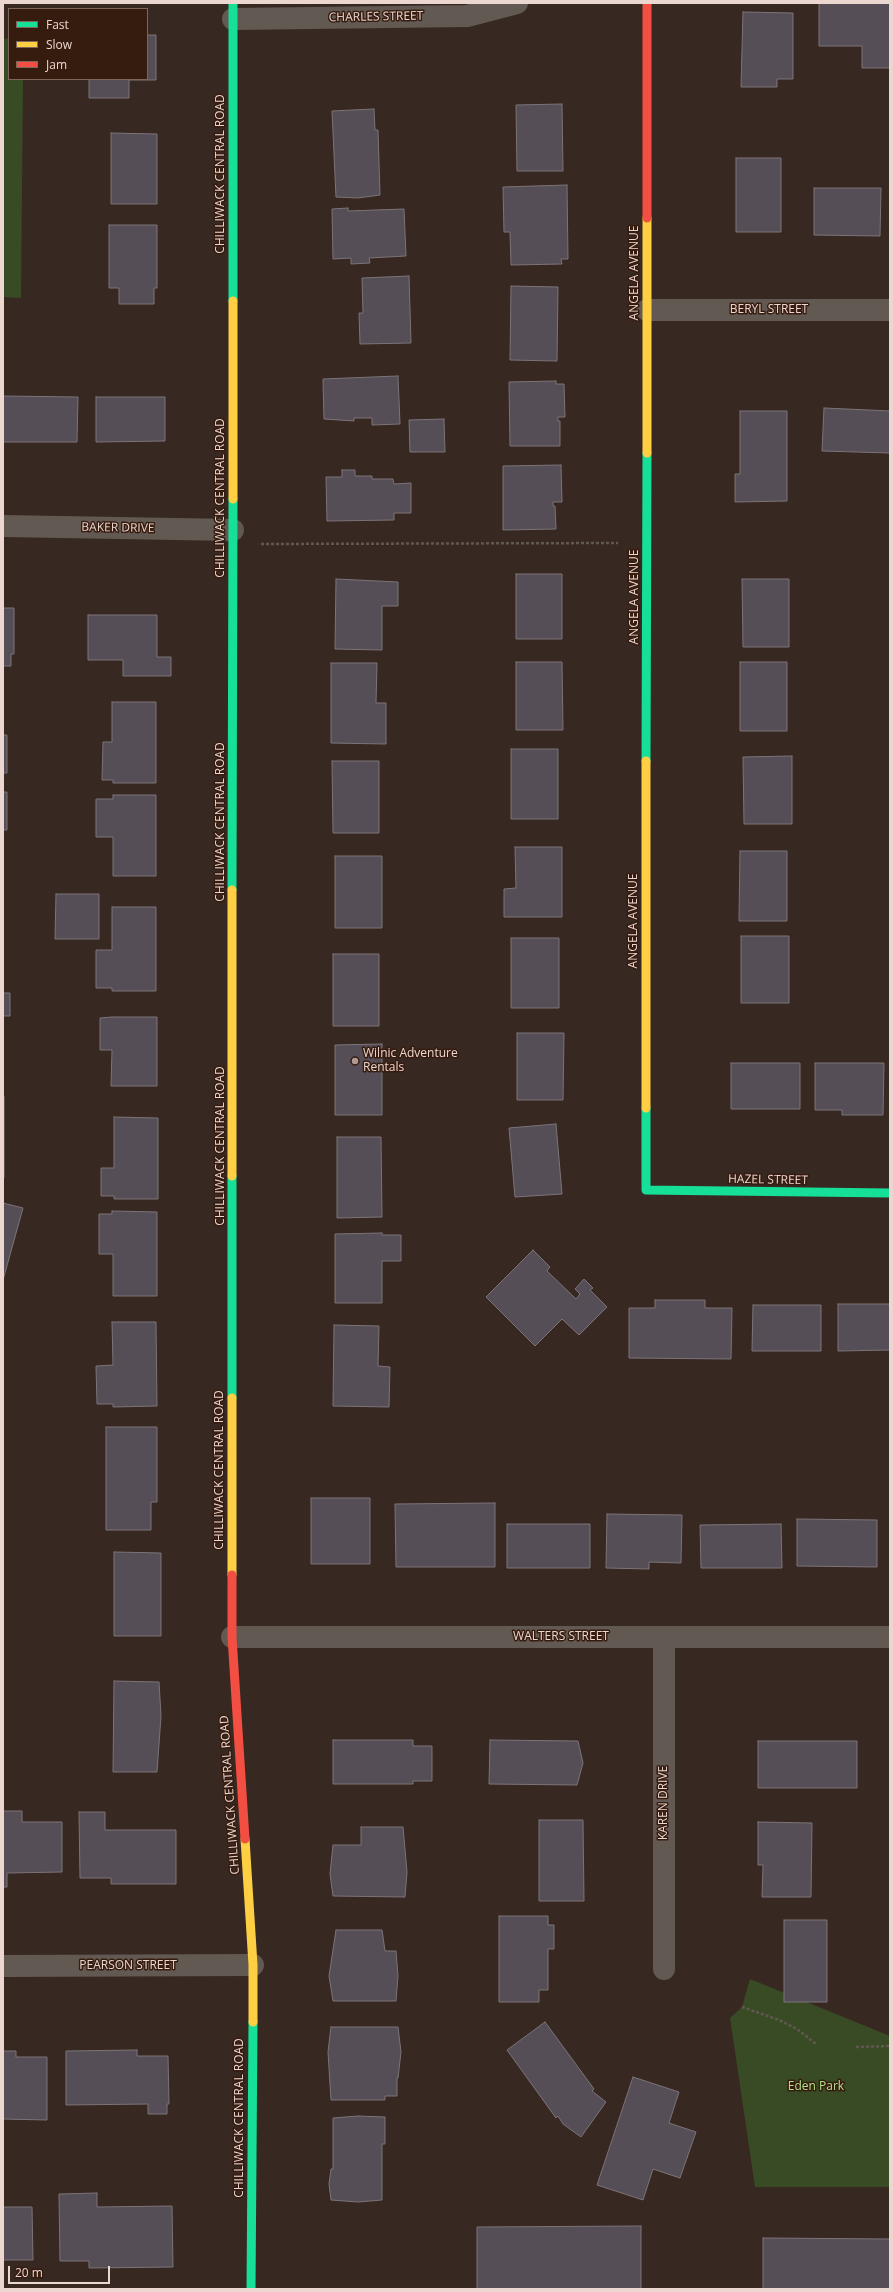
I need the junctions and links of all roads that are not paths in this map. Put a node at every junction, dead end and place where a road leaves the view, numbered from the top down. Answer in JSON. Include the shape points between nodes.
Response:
{"nodes":[{"id":1,"x":517,"y":3,"type":"edge"},
{"id":2,"x":647,"y":3,"type":"edge"},
{"id":3,"x":233,"y":11,"type":"edge"},
{"id":4,"x":647,"y":310,"type":"junction"},
{"id":5,"x":890,"y":310,"type":"edge"},
{"id":6,"x":3,"y":526,"type":"edge"},
{"id":7,"x":233,"y":537,"type":"junction"},
{"id":8,"x":646,"y":1190,"type":"joint"},
{"id":9,"x":890,"y":1193,"type":"edge"},
{"id":10,"x":232,"y":1637,"type":"junction"},
{"id":11,"x":890,"y":1637,"type":"edge"},
{"id":12,"x":664,"y":1638,"type":"junction"},
{"id":13,"x":253,"y":1965,"type":"junction"},
{"id":14,"x":3,"y":1966,"type":"edge"},
{"id":15,"x":664,"y":1969,"type":"dead end"},
{"id":16,"x":251,"y":2289,"type":"edge"}],
"edges":[{"from":1,"to":3,"type":"street","name":"CHARLES STREET","via":[[468,16]]},
{"from":2,"to":4,"type":"street","name":"ANGELA AVENUE"},
{"from":3,"to":7,"type":"street","name":"CHILLIWACK CENTRAL ROAD"},
{"from":4,"to":5,"type":"street","name":"BERYL STREET"},
{"from":4,"to":8,"type":"street","name":"ANGELA AVENUE"},
{"from":6,"to":7,"type":"street","name":"BAKER DRIVE"},
{"from":7,"to":10,"type":"street","name":"CHILLIWACK CENTRAL ROAD"},
{"from":8,"to":9,"type":"street","name":"HAZEL STREET"},
{"from":10,"to":12,"type":"street","name":"WALTERS STREET"},
{"from":10,"to":13,"type":"street","name":"CHILLIWACK CENTRAL ROAD"},
{"from":11,"to":12,"type":"street","name":"WALTERS STREET"},
{"from":12,"to":15,"type":"street","name":"KAREN DRIVE"},
{"from":13,"to":14,"type":"street","name":"PEARSON STREET"},
{"from":13,"to":16,"type":"street","name":"CHILLIWACK CENTRAL ROAD"}]}
